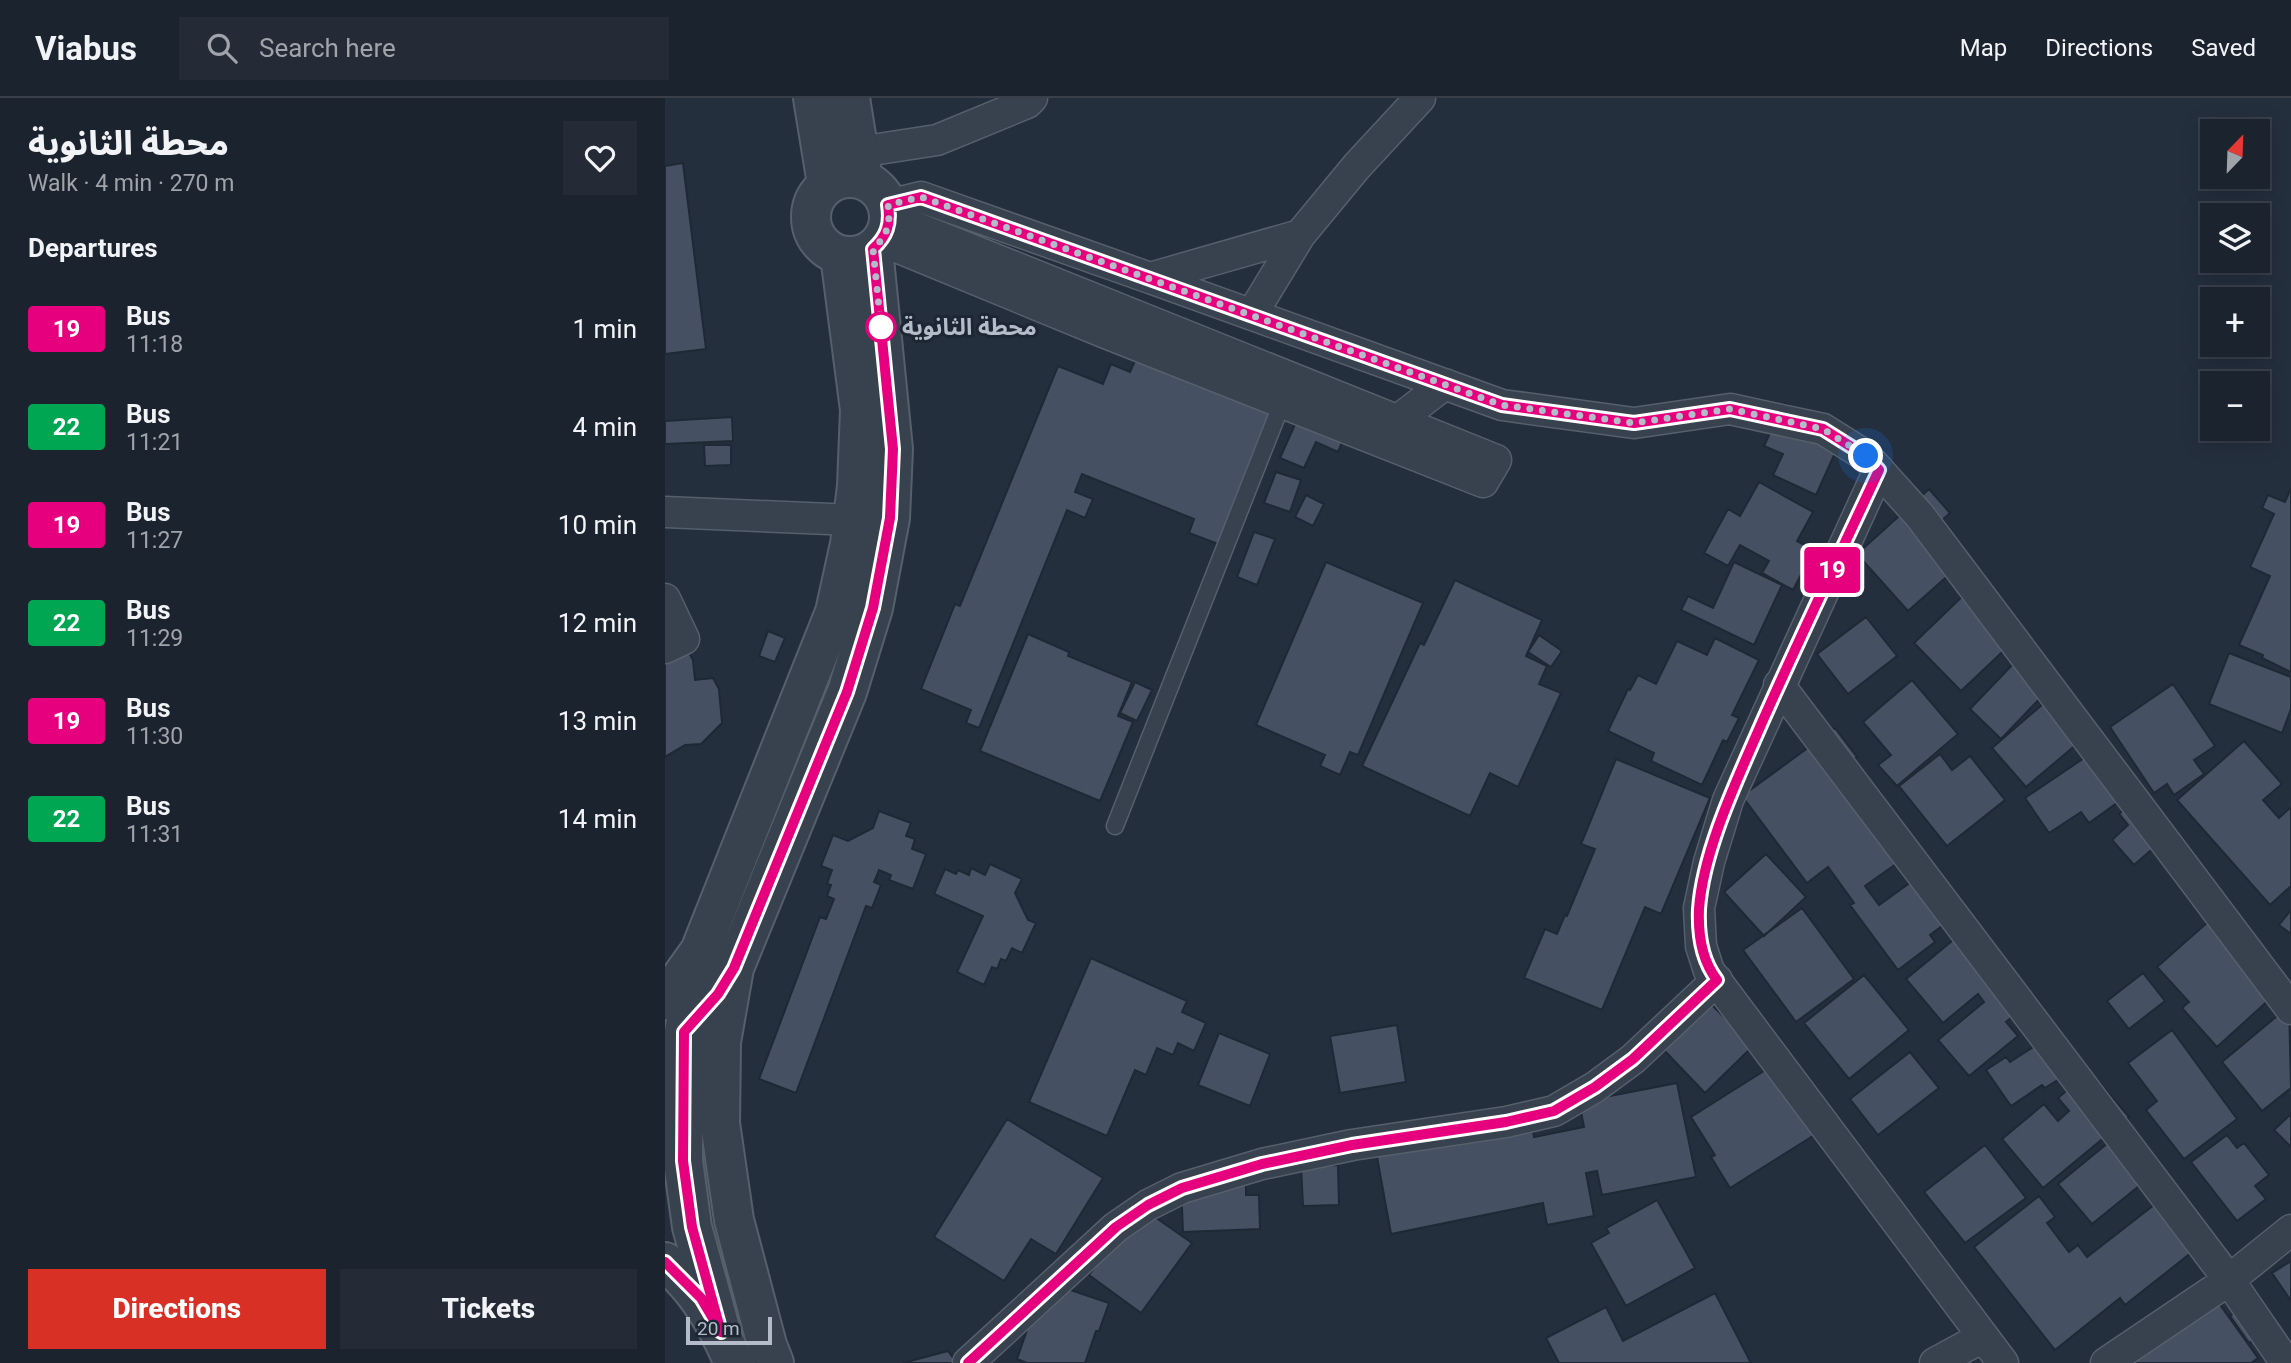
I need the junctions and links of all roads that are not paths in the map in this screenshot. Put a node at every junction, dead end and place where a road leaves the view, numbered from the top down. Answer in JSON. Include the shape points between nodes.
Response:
{"nodes":[{"id":1,"x":813,"y":98,"type":"edge"},
{"id":2,"x":850,"y":98,"type":"edge"},
{"id":3,"x":1032,"y":98,"type":"edge"},
{"id":4,"x":1420,"y":98,"type":"edge"},
{"id":5,"x":865,"y":210,"type":"junction"},
{"id":6,"x":1300,"y":235,"type":"junction"},
{"id":7,"x":1150,"y":278,"type":"junction"},
{"id":8,"x":1252,"y":314,"type":"junction"},
{"id":9,"x":1445,"y":384,"type":"junction"},
{"id":10,"x":1282,"y":403,"type":"junction"},
{"id":11,"x":1398,"y":420,"type":"junction"},
{"id":12,"x":1879,"y":470,"type":"junction"},
{"id":13,"x":665,"y":512,"type":"edge"},
{"id":14,"x":890,"y":518,"type":"junction"},
{"id":15,"x":853,"y":520,"type":"junction"},
{"id":16,"x":665,"y":599,"type":"edge"},
{"id":17,"x":665,"y":648,"type":"edge"},
{"id":18,"x":1779,"y":685,"type":"junction"},
{"id":19,"x":1115,"y":826,"type":"dead end"},
{"id":20,"x":700,"y":951,"type":"junction"},
{"id":21,"x":734,"y":968,"type":"junction"},
{"id":22,"x":1717,"y":980,"type":"junction"},
{"id":23,"x":665,"y":1000,"type":"edge"},
{"id":24,"x":2291,"y":1009,"type":"edge"},
{"id":25,"x":674,"y":1045,"type":"edge"},
{"id":26,"x":679,"y":1220,"type":"edge"},
{"id":27,"x":2291,"y":1230,"type":"edge"},
{"id":28,"x":665,"y":1262,"type":"edge"},
{"id":29,"x":2229,"y":1280,"type":"junction"},
{"id":30,"x":758,"y":1311,"type":"junction"},
{"id":31,"x":1983,"y":1337,"type":"junction"},
{"id":32,"x":727,"y":1347,"type":"edge"},
{"id":33,"x":774,"y":1363,"type":"edge"},
{"id":34,"x":968,"y":1363,"type":"edge"},
{"id":35,"x":1935,"y":1363,"type":"edge"},
{"id":36,"x":2003,"y":1363,"type":"edge"},
{"id":37,"x":2106,"y":1363,"type":"edge"},
{"id":38,"x":2286,"y":1363,"type":"edge"}],
"edges":[{"from":1,"to":5,"type":"street"},
{"from":2,"to":5,"type":"street"},
{"from":3,"to":5,"type":"street","via":[[937,140]]},
{"from":4,"to":6,"type":"street"},
{"from":5,"to":7,"type":"street","via":[[921,197]]},
{"from":5,"to":10,"type":"street","via":[[1103,332]]},
{"from":5,"to":11,"type":"street"},
{"from":5,"to":14,"type":"street","via":[[893,449]]},
{"from":5,"to":15,"type":"street"},
{"from":6,"to":7,"type":"street"},
{"from":6,"to":8,"type":"street"},
{"from":7,"to":8,"type":"street"},
{"from":8,"to":9,"type":"street"},
{"from":9,"to":11,"type":"street"},
{"from":9,"to":12,"type":"street","via":[[1502,405],[1634,423],[1730,409],[1784,419],[1823,429],[1866,456]]},
{"from":10,"to":11,"type":"street","via":[[1483,482],[1496,460]]},
{"from":10,"to":19,"type":"lane"},
{"from":12,"to":18,"type":"street"},
{"from":12,"to":24,"type":"street","via":[[1920,516]]},
{"from":13,"to":15,"type":"street"},
{"from":14,"to":15,"type":"street"},
{"from":14,"to":21,"type":"street","via":[[873,608],[847,692]]},
{"from":15,"to":20,"type":"street","via":[[835,612]]},
{"from":16,"to":17,"type":"street","via":[[684,639]]},
{"from":18,"to":22,"type":"street","via":[[1728,800],[1699,908],[1701,946]]},
{"from":18,"to":29,"type":"street"},
{"from":20,"to":23,"type":"street"},
{"from":20,"to":25,"type":"street"},
{"from":21,"to":25,"type":"street"},
{"from":21,"to":30,"type":"street","via":[[721,1042],[720,1123],[734,1220]]},
{"from":22,"to":31,"type":"street"},
{"from":22,"to":34,"type":"street","via":[[1633,1059],[1554,1111],[1262,1164],[1182,1188],[1148,1205],[1116,1227]]},
{"from":25,"to":26,"type":"street","via":[[683,1161]]},
{"from":26,"to":30,"type":"street"},
{"from":26,"to":32,"type":"street"},
{"from":27,"to":29,"type":"street"},
{"from":28,"to":32,"type":"street","via":[[701,1298]]},
{"from":29,"to":37,"type":"street"},
{"from":29,"to":38,"type":"street"},
{"from":30,"to":33,"type":"street"},
{"from":31,"to":35,"type":"street"},
{"from":31,"to":36,"type":"street"}]}
